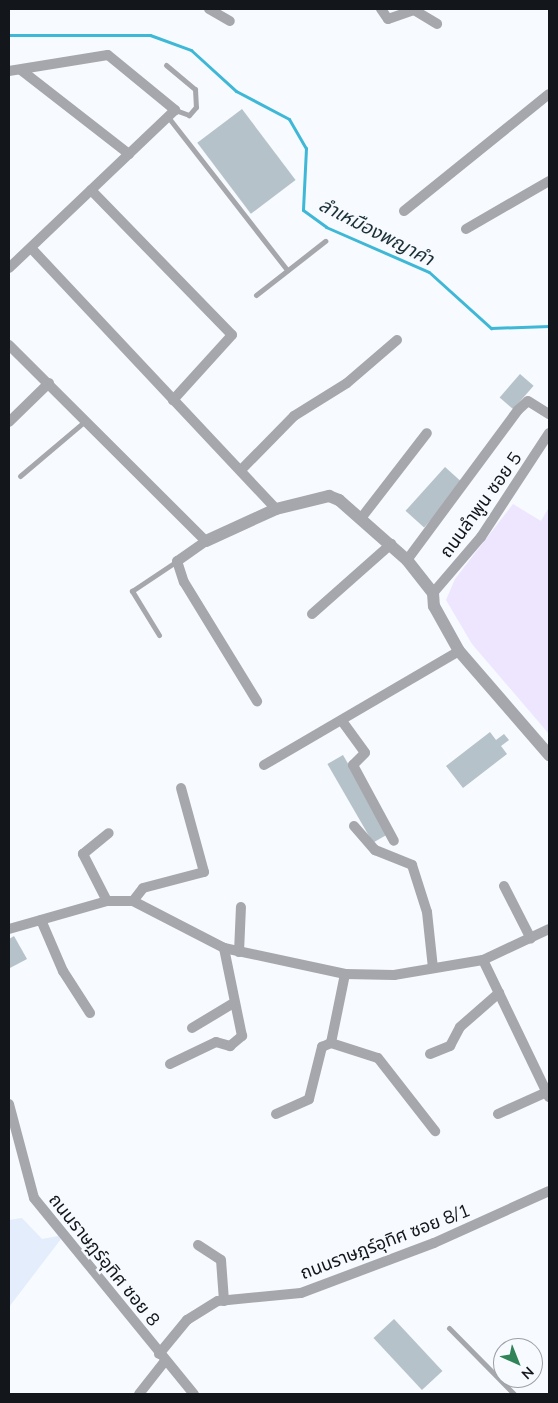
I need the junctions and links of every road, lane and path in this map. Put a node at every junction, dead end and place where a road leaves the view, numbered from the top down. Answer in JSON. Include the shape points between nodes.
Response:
{"nodes":[{"id":1,"x":209,"y":9,"type":"edge"},
{"id":2,"x":381,"y":9,"type":"edge"},
{"id":3,"x":230,"y":21,"type":"dead end"},
{"id":4,"x":437,"y":24,"type":"dead end"},
{"id":5,"x":166,"y":65,"type":"dead end"},
{"id":6,"x":21,"y":70,"type":"junction"},
{"id":7,"x":9,"y":71,"type":"edge"},
{"id":8,"x":549,"y":94,"type":"edge"},
{"id":9,"x":172,"y":114,"type":"junction"},
{"id":10,"x":129,"y":154,"type":"junction"},
{"id":11,"x":549,"y":181,"type":"edge"},
{"id":12,"x":91,"y":190,"type":"junction"},
{"id":13,"x":404,"y":211,"type":"dead end"},
{"id":14,"x":466,"y":229,"type":"dead end"},
{"id":15,"x":325,"y":241,"type":"dead end"},
{"id":16,"x":31,"y":248,"type":"junction"},
{"id":17,"x":9,"y":268,"type":"edge"},
{"id":18,"x":287,"y":270,"type":"junction"},
{"id":19,"x":256,"y":295,"type":"dead end"},
{"id":20,"x":397,"y":340,"type":"dead end"},
{"id":21,"x":9,"y":344,"type":"edge"},
{"id":22,"x":50,"y":383,"type":"junction"},
{"id":23,"x":173,"y":400,"type":"junction"},
{"id":24,"x":549,"y":414,"type":"edge"},
{"id":25,"x":87,"y":419,"type":"junction"},
{"id":26,"x":9,"y":422,"type":"edge"},
{"id":27,"x":427,"y":433,"type":"dead end"},
{"id":28,"x":549,"y":433,"type":"edge"},
{"id":29,"x":241,"y":470,"type":"junction"},
{"id":30,"x":20,"y":476,"type":"dead end"},
{"id":31,"x":276,"y":509,"type":"junction"},
{"id":32,"x":362,"y":517,"type":"junction"},
{"id":33,"x":206,"y":542,"type":"junction"},
{"id":34,"x":391,"y":544,"type":"junction"},
{"id":35,"x":407,"y":560,"type":"junction"},
{"id":36,"x":177,"y":561,"type":"junction"},
{"id":37,"x":433,"y":592,"type":"junction"},
{"id":38,"x":312,"y":614,"type":"dead end"},
{"id":39,"x":159,"y":635,"type":"dead end"},
{"id":40,"x":459,"y":651,"type":"junction"},
{"id":41,"x":257,"y":701,"type":"dead end"},
{"id":42,"x":342,"y":720,"type":"junction"},
{"id":43,"x":549,"y":755,"type":"edge"},
{"id":44,"x":264,"y":765,"type":"dead end"},
{"id":45,"x":181,"y":788,"type":"dead end"},
{"id":46,"x":354,"y":826,"type":"dead end"},
{"id":47,"x":109,"y":834,"type":"dead end"},
{"id":48,"x":394,"y":841,"type":"dead end"},
{"id":49,"x":504,"y":886,"type":"dead end"},
{"id":50,"x":107,"y":901,"type":"junction"},
{"id":51,"x":133,"y":901,"type":"junction"},
{"id":52,"x":241,"y":907,"type":"dead end"},
{"id":53,"x":41,"y":920,"type":"junction"},
{"id":54,"x":9,"y":928,"type":"edge"},
{"id":55,"x":549,"y":929,"type":"edge"},
{"id":56,"x":532,"y":939,"type":"junction"},
{"id":57,"x":224,"y":948,"type":"junction"},
{"id":58,"x":239,"y":952,"type":"junction"},
{"id":59,"x":484,"y":960,"type":"junction"},
{"id":60,"x":434,"y":968,"type":"junction"},
{"id":61,"x":345,"y":974,"type":"junction"},
{"id":62,"x":499,"y":993,"type":"junction"},
{"id":63,"x":232,"y":1004,"type":"junction"},
{"id":64,"x":90,"y":1013,"type":"dead end"},
{"id":65,"x":192,"y":1028,"type":"dead end"},
{"id":66,"x":331,"y":1043,"type":"junction"},
{"id":67,"x":430,"y":1054,"type":"dead end"},
{"id":68,"x":170,"y":1064,"type":"dead end"},
{"id":69,"x":549,"y":1093,"type":"edge"},
{"id":70,"x":9,"y":1104,"type":"edge"},
{"id":71,"x":276,"y":1114,"type":"dead end"},
{"id":72,"x":498,"y":1114,"type":"dead end"},
{"id":73,"x":435,"y":1131,"type":"dead end"},
{"id":74,"x":549,"y":1191,"type":"edge"},
{"id":75,"x":198,"y":1245,"type":"dead end"},
{"id":76,"x":224,"y":1300,"type":"junction"},
{"id":77,"x":449,"y":1328,"type":"dead end"},
{"id":78,"x":162,"y":1358,"type":"junction"},
{"id":79,"x":139,"y":1394,"type":"edge"},
{"id":80,"x":194,"y":1394,"type":"edge"},
{"id":81,"x":514,"y":1394,"type":"edge"}],
"edges":[{"from":1,"to":3,"type":"street"},
{"from":2,"to":4,"type":"street","via":[[388,19],[414,10]]},
{"from":5,"to":9,"type":"lane","via":[[195,88],[196,107],[189,115]]},
{"from":6,"to":7,"type":"street"},
{"from":6,"to":9,"type":"street","via":[[108,54]]},
{"from":6,"to":10,"type":"street"},
{"from":8,"to":13,"type":"street"},
{"from":9,"to":10,"type":"street"},
{"from":9,"to":18,"type":"lane"},
{"from":10,"to":12,"type":"street"},
{"from":11,"to":14,"type":"street"},
{"from":12,"to":16,"type":"street"},
{"from":12,"to":23,"type":"street","via":[[232,336]]},
{"from":15,"to":18,"type":"lane"},
{"from":16,"to":17,"type":"street"},
{"from":16,"to":23,"type":"street"},
{"from":18,"to":19,"type":"lane"},
{"from":20,"to":29,"type":"street","via":[[347,383],[294,416]]},
{"from":21,"to":22,"type":"street"},
{"from":22,"to":25,"type":"street"},
{"from":22,"to":26,"type":"street"},
{"from":23,"to":29,"type":"street"},
{"from":24,"to":35,"type":"street","via":[[528,401],[518,410]]},
{"from":25,"to":30,"type":"lane"},
{"from":25,"to":33,"type":"street"},
{"from":27,"to":32,"type":"street"},
{"from":28,"to":37,"type":"street","name":"ถนนลำพูน ซอย 5","via":[[481,537]]},
{"from":29,"to":31,"type":"street"},
{"from":31,"to":32,"type":"street","via":[[329,496]]},
{"from":31,"to":33,"type":"street"},
{"from":32,"to":34,"type":"street"},
{"from":33,"to":36,"type":"street"},
{"from":34,"to":35,"type":"street"},
{"from":34,"to":38,"type":"street"},
{"from":35,"to":37,"type":"street"},
{"from":36,"to":39,"type":"lane","via":[[132,591]]},
{"from":36,"to":41,"type":"street","via":[[184,582]]},
{"from":37,"to":40,"type":"street","via":[[434,606]]},
{"from":40,"to":42,"type":"street"},
{"from":40,"to":43,"type":"street"},
{"from":42,"to":44,"type":"street"},
{"from":42,"to":48,"type":"street","via":[[365,753],[353,765]]},
{"from":45,"to":51,"type":"street","via":[[204,872],[143,888]]},
{"from":46,"to":60,"type":"street","via":[[375,850],[412,865],[427,912]]},
{"from":47,"to":50,"type":"street","via":[[83,854]]},
{"from":49,"to":56,"type":"street"},
{"from":50,"to":51,"type":"street"},
{"from":50,"to":53,"type":"street"},
{"from":51,"to":57,"type":"street"},
{"from":52,"to":58,"type":"street"},
{"from":53,"to":54,"type":"street"},
{"from":53,"to":64,"type":"street","via":[[64,971]]},
{"from":55,"to":56,"type":"street"},
{"from":56,"to":59,"type":"street"},
{"from":57,"to":58,"type":"street"},
{"from":57,"to":63,"type":"street"},
{"from":58,"to":61,"type":"street"},
{"from":59,"to":60,"type":"street"},
{"from":59,"to":62,"type":"street"},
{"from":60,"to":61,"type":"street","via":[[394,975]]},
{"from":61,"to":66,"type":"street"},
{"from":62,"to":67,"type":"street","via":[[460,1026],[450,1046]]},
{"from":62,"to":69,"type":"street"},
{"from":63,"to":65,"type":"street"},
{"from":63,"to":68,"type":"street","via":[[240,1039],[228,1046],[216,1042]]},
{"from":66,"to":71,"type":"street","via":[[322,1047],[309,1100]]},
{"from":66,"to":73,"type":"street","via":[[378,1058]]},
{"from":69,"to":72,"type":"street"},
{"from":70,"to":78,"type":"street","name":"ถนนราษฎร์อุทิศ ซอย 8","via":[[34,1198]]},
{"from":74,"to":76,"type":"street","name":"ถนนราษฎร์อุทิศ ซอย 8/1","via":[[434,1243],[301,1293]]},
{"from":75,"to":76,"type":"street","via":[[221,1260]]},
{"from":76,"to":78,"type":"street","name":"ถนนราษฎร์อุทิศ ซอย 8/1","via":[[187,1320]]},
{"from":77,"to":81,"type":"lane"},
{"from":78,"to":79,"type":"street","name":"ถนนราษฎร์อุทิศ ซอย 8/1"},
{"from":78,"to":80,"type":"street","name":"ถนนราษฎร์อุทิศ ซอย 8"}]}
